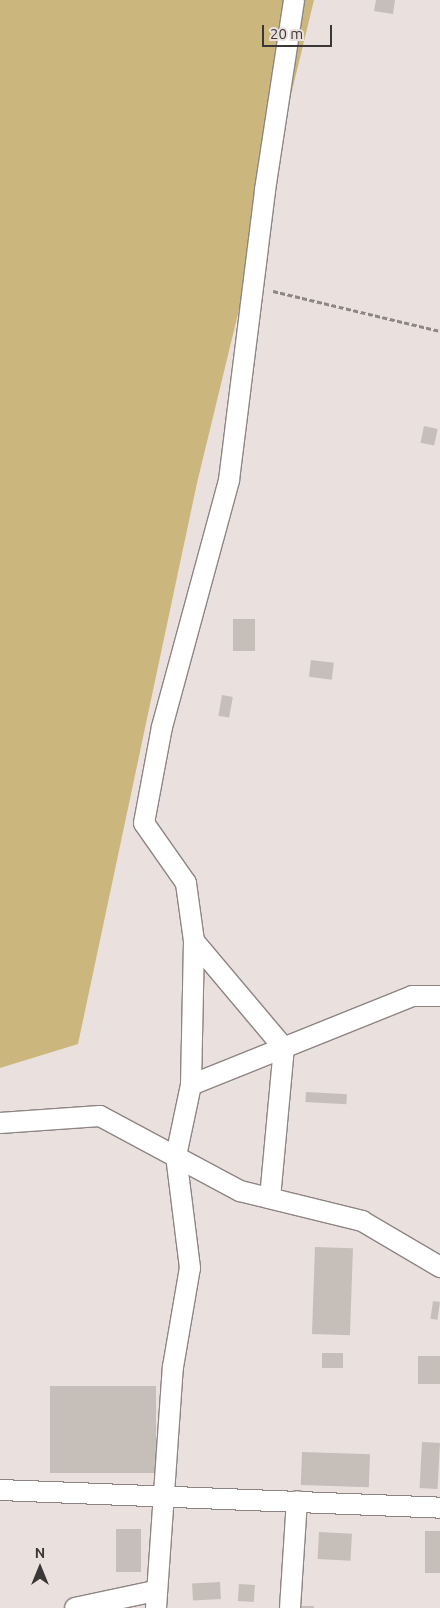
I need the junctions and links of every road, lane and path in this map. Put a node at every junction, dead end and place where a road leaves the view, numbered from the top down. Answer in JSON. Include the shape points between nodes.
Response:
{"nodes":[{"id":1,"x":294,"y":0,"type":"edge"},
{"id":2,"x":253,"y":286,"type":"junction"},
{"id":3,"x":440,"y":331,"type":"edge"},
{"id":4,"x":194,"y":941,"type":"junction"},
{"id":5,"x":440,"y":996,"type":"edge"},
{"id":6,"x":284,"y":1048,"type":"junction"},
{"id":7,"x":191,"y":1085,"type":"junction"},
{"id":8,"x":0,"y":1123,"type":"edge"},
{"id":9,"x":176,"y":1156,"type":"junction"},
{"id":10,"x":270,"y":1198,"type":"junction"},
{"id":11,"x":440,"y":1267,"type":"edge"},
{"id":12,"x":0,"y":1490,"type":"edge"},
{"id":13,"x":162,"y":1495,"type":"junction"},
{"id":14,"x":297,"y":1501,"type":"junction"},
{"id":15,"x":440,"y":1508,"type":"edge"},
{"id":16,"x":155,"y":1599,"type":"edge"},
{"id":17,"x":75,"y":1608,"type":"edge"},
{"id":18,"x":290,"y":1608,"type":"edge"}],
"edges":[{"from":1,"to":2,"type":"street"},
{"from":2,"to":3,"type":"path"},
{"from":2,"to":4,"type":"street","via":[[229,480],[162,727],[144,823],[186,883]]},
{"from":4,"to":6,"type":"street"},
{"from":4,"to":7,"type":"street"},
{"from":5,"to":6,"type":"street","via":[[412,996]]},
{"from":6,"to":7,"type":"street"},
{"from":6,"to":10,"type":"street"},
{"from":7,"to":9,"type":"street"},
{"from":8,"to":9,"type":"street","via":[[100,1116]]},
{"from":9,"to":10,"type":"street","via":[[240,1191]]},
{"from":9,"to":13,"type":"street","via":[[190,1268],[173,1367]]},
{"from":10,"to":11,"type":"street","via":[[362,1221]]},
{"from":12,"to":13,"type":"street"},
{"from":13,"to":14,"type":"street"},
{"from":13,"to":16,"type":"street"},
{"from":14,"to":15,"type":"street"},
{"from":14,"to":18,"type":"street"},
{"from":16,"to":17,"type":"street"}]}
